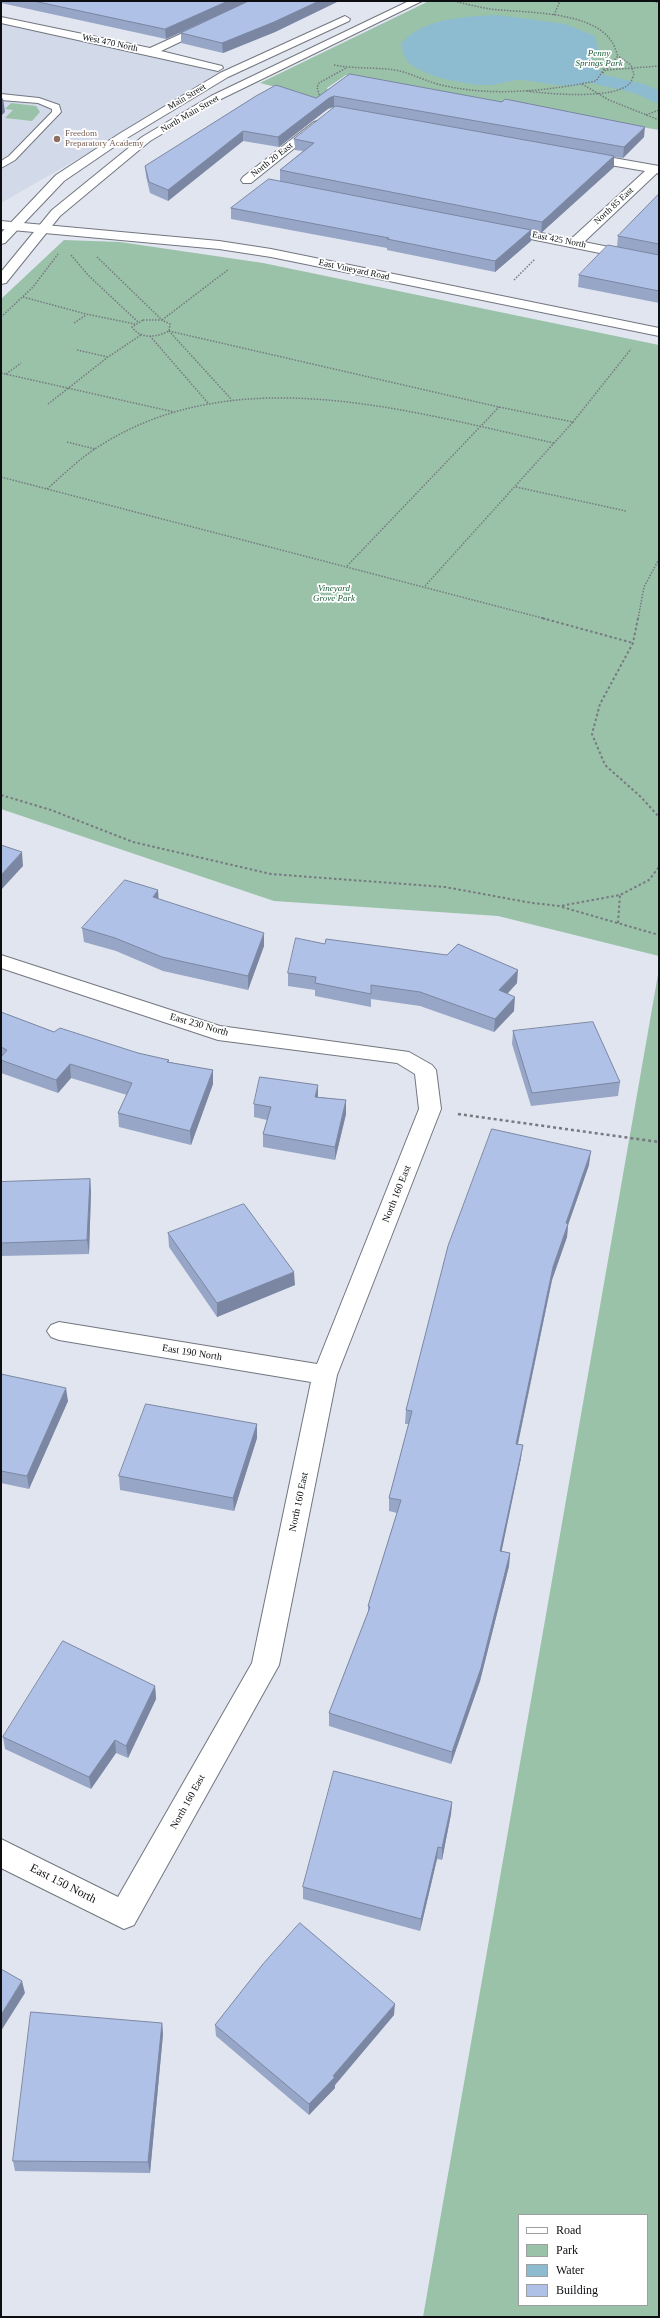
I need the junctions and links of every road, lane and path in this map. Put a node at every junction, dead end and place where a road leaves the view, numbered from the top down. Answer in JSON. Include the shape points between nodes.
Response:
{"nodes":[{"id":1,"x":244,"y":1,"type":"edge"},
{"id":2,"x":417,"y":1,"type":"edge"},
{"id":3,"x":454,"y":1,"type":"edge"},
{"id":4,"x":560,"y":1,"type":"edge"},
{"id":5,"x":653,"y":1,"type":"edge"},
{"id":6,"x":258,"y":2,"type":"edge"},
{"id":7,"x":659,"y":3,"type":"edge"},
{"id":8,"x":354,"y":14,"type":"dead end"},
{"id":9,"x":554,"y":15,"type":"junction"},
{"id":10,"x":1,"y":20,"type":"edge"},
{"id":11,"x":151,"y":52,"type":"junction"},
{"id":12,"x":618,"y":56,"type":"junction"},
{"id":13,"x":590,"y":61,"type":"dead end"},
{"id":14,"x":332,"y":64,"type":"dead end"},
{"id":15,"x":659,"y":66,"type":"edge"},
{"id":16,"x":346,"y":68,"type":"junction"},
{"id":17,"x":633,"y":69,"type":"junction"},
{"id":18,"x":607,"y":70,"type":"junction"},
{"id":19,"x":221,"y":72,"type":"junction"},
{"id":20,"x":600,"y":76,"type":"junction"},
{"id":21,"x":581,"y":84,"type":"junction"},
{"id":22,"x":525,"y":90,"type":"junction"},
{"id":23,"x":597,"y":94,"type":"junction"},
{"id":24,"x":1,"y":97,"type":"edge"},
{"id":25,"x":321,"y":100,"type":"edge"},
{"id":26,"x":659,"y":110,"type":"edge"},
{"id":27,"x":645,"y":115,"type":"junction"},
{"id":28,"x":328,"y":116,"type":"edge"},
{"id":29,"x":659,"y":120,"type":"edge"},
{"id":30,"x":577,"y":155,"type":"edge"},
{"id":31,"x":1,"y":165,"type":"edge"},
{"id":32,"x":657,"y":170,"type":"edge"},
{"id":33,"x":263,"y":183,"type":"edge"},
{"id":34,"x":1,"y":225,"type":"edge"},
{"id":35,"x":14,"y":226,"type":"junction"},
{"id":36,"x":488,"y":226,"type":"edge"},
{"id":37,"x":45,"y":228,"type":"junction"},
{"id":38,"x":1,"y":240,"type":"edge"},
{"id":39,"x":575,"y":243,"type":"junction"},
{"id":40,"x":67,"y":251,"type":"dead end"},
{"id":41,"x":59,"y":253,"type":"dead end"},
{"id":42,"x":95,"y":254,"type":"dead end"},
{"id":43,"x":537,"y":257,"type":"dead end"},
{"id":44,"x":659,"y":261,"type":"edge"},
{"id":45,"x":229,"y":269,"type":"dead end"},
{"id":46,"x":1,"y":280,"type":"edge"},
{"id":47,"x":510,"y":283,"type":"dead end"},
{"id":48,"x":23,"y":297,"type":"junction"},
{"id":49,"x":86,"y":314,"type":"junction"},
{"id":50,"x":1,"y":317,"type":"edge"},
{"id":51,"x":162,"y":320,"type":"junction"},
{"id":52,"x":138,"y":322,"type":"junction"},
{"id":53,"x":74,"y":323,"type":"dead end"},
{"id":54,"x":135,"y":324,"type":"junction"},
{"id":55,"x":169,"y":331,"type":"junction"},
{"id":56,"x":659,"y":332,"type":"edge"},
{"id":57,"x":141,"y":335,"type":"junction"},
{"id":58,"x":150,"y":336,"type":"junction"},
{"id":59,"x":632,"y":347,"type":"dead end"},
{"id":60,"x":77,"y":350,"type":"dead end"},
{"id":61,"x":108,"y":357,"type":"junction"},
{"id":62,"x":20,"y":363,"type":"dead end"},
{"id":63,"x":1,"y":373,"type":"edge"},
{"id":64,"x":6,"y":374,"type":"junction"},
{"id":65,"x":67,"y":389,"type":"junction"},
{"id":66,"x":232,"y":400,"type":"junction"},
{"id":67,"x":209,"y":403,"type":"junction"},
{"id":68,"x":48,"y":404,"type":"dead end"},
{"id":69,"x":499,"y":407,"type":"junction"},
{"id":70,"x":175,"y":413,"type":"junction"},
{"id":71,"x":573,"y":422,"type":"junction"},
{"id":72,"x":481,"y":428,"type":"junction"},
{"id":73,"x":67,"y":442,"type":"dead end"},
{"id":74,"x":554,"y":443,"type":"junction"},
{"id":75,"x":95,"y":449,"type":"junction"},
{"id":76,"x":1,"y":477,"type":"edge"},
{"id":77,"x":515,"y":487,"type":"junction"},
{"id":78,"x":47,"y":489,"type":"junction"},
{"id":79,"x":626,"y":511,"type":"dead end"},
{"id":80,"x":659,"y":559,"type":"edge"},
{"id":81,"x":347,"y":566,"type":"junction"},
{"id":82,"x":425,"y":586,"type":"junction"},
{"id":83,"x":633,"y":643,"type":"junction"},
{"id":84,"x":1,"y":795,"type":"edge"},
{"id":85,"x":659,"y":817,"type":"edge"},
{"id":86,"x":659,"y":867,"type":"edge"},
{"id":87,"x":620,"y":895,"type":"junction"},
{"id":88,"x":560,"y":906,"type":"junction"},
{"id":89,"x":618,"y":923,"type":"junction"},
{"id":90,"x":659,"y":935,"type":"edge"},
{"id":91,"x":1,"y":961,"type":"edge"},
{"id":92,"x":425,"y":1070,"type":"joint"},
{"id":93,"x":480,"y":1118,"type":"dead end"},
{"id":94,"x":659,"y":1142,"type":"edge"},
{"id":95,"x":59,"y":1331,"type":"dead end"},
{"id":96,"x":325,"y":1375,"type":"junction"},
{"id":97,"x":1,"y":1853,"type":"edge"},
{"id":98,"x":124,"y":1915,"type":"joint"}],
"edges":[{"from":1,"to":6,"type":"street"},
{"from":2,"to":37,"type":"street","name":"North Main Street","via":[[215,98],[146,139],[56,212]]},
{"from":3,"to":9,"type":"path"},
{"from":4,"to":9,"type":"path"},
{"from":5,"to":7,"type":"path"},
{"from":6,"to":11,"type":"street"},
{"from":8,"to":19,"type":"street","name":"Main Street"},
{"from":9,"to":12,"type":"path","via":[[576,20],[601,31],[614,42]]},
{"from":10,"to":11,"type":"street","name":"West 470 North"},
{"from":11,"to":19,"type":"street","name":"West 470 North"},
{"from":12,"to":17,"type":"path"},
{"from":12,"to":18,"type":"path"},
{"from":13,"to":20,"type":"path","via":[[604,69]]},
{"from":14,"to":16,"type":"path"},
{"from":15,"to":17,"type":"path"},
{"from":16,"to":22,"type":"path","via":[[396,70],[429,82],[457,88]]},
{"from":16,"to":25,"type":"path","via":[[319,83],[317,87]]},
{"from":17,"to":18,"type":"path"},
{"from":17,"to":23,"type":"path","via":[[632,80],[613,90]]},
{"from":18,"to":20,"type":"path"},
{"from":19,"to":35,"type":"street","name":"Main Street","via":[[60,178]]},
{"from":20,"to":21,"type":"path","via":[[596,81]]},
{"from":21,"to":22,"type":"path"},
{"from":21,"to":23,"type":"path"},
{"from":22,"to":23,"type":"path","via":[[564,96]]},
{"from":23,"to":27,"type":"path"},
{"from":24,"to":31,"type":"lane","via":[[39,101],[56,107],[57,112],[12,158]]},
{"from":26,"to":27,"type":"path"},
{"from":27,"to":29,"type":"path"},
{"from":28,"to":33,"type":"street","name":"North 20 East","via":[[247,180]]},
{"from":30,"to":32,"type":"street"},
{"from":32,"to":39,"type":"street","name":"North 85 East"},
{"from":34,"to":35,"type":"street","name":"East Vineyard Road"},
{"from":35,"to":37,"type":"street","name":"East Vineyard Road"},
{"from":35,"to":38,"type":"street"},
{"from":36,"to":39,"type":"street","name":"East 425 North"},
{"from":37,"to":46,"type":"street","name":"North Main Street"},
{"from":37,"to":56,"type":"street","name":"East Vineyard Road","via":[[219,245],[271,253]]},
{"from":39,"to":44,"type":"street","name":"East 425 North"},
{"from":40,"to":52,"type":"path","via":[[88,275]]},
{"from":41,"to":48,"type":"path"},
{"from":42,"to":51,"type":"path"},
{"from":43,"to":47,"type":"path"},
{"from":45,"to":51,"type":"path"},
{"from":48,"to":49,"type":"path"},
{"from":48,"to":50,"type":"path"},
{"from":49,"to":53,"type":"path"},
{"from":49,"to":54,"type":"path"},
{"from":51,"to":52,"type":"path","via":[[149,319]]},
{"from":51,"to":55,"type":"path","via":[[170,324]]},
{"from":52,"to":54,"type":"path"},
{"from":54,"to":57,"type":"path","via":[[133,330]]},
{"from":55,"to":58,"type":"path"},
{"from":55,"to":66,"type":"path"},
{"from":55,"to":69,"type":"path"},
{"from":57,"to":58,"type":"path"},
{"from":57,"to":61,"type":"path"},
{"from":58,"to":67,"type":"path"},
{"from":59,"to":71,"type":"path"},
{"from":60,"to":61,"type":"path"},
{"from":61,"to":65,"type":"path"},
{"from":62,"to":64,"type":"path"},
{"from":63,"to":64,"type":"path"},
{"from":64,"to":65,"type":"path"},
{"from":65,"to":68,"type":"path"},
{"from":65,"to":70,"type":"path"},
{"from":66,"to":67,"type":"path"},
{"from":66,"to":72,"type":"path","via":[[309,397],[354,401]]},
{"from":67,"to":70,"type":"path"},
{"from":69,"to":71,"type":"path"},
{"from":69,"to":72,"type":"path"},
{"from":70,"to":75,"type":"path","via":[[126,431]]},
{"from":71,"to":74,"type":"path"},
{"from":72,"to":74,"type":"path"},
{"from":72,"to":81,"type":"path"},
{"from":73,"to":75,"type":"path"},
{"from":74,"to":77,"type":"path"},
{"from":75,"to":78,"type":"path"},
{"from":76,"to":78,"type":"path"},
{"from":77,"to":79,"type":"path"},
{"from":77,"to":82,"type":"path"},
{"from":78,"to":81,"type":"path"},
{"from":80,"to":83,"type":"path","via":[[644,587]]},
{"from":81,"to":82,"type":"path"},
{"from":82,"to":83,"type":"path"},
{"from":83,"to":85,"type":"path","via":[[600,704],[592,734],[605,765]]},
{"from":84,"to":88,"type":"path","via":[[51,810],[133,842],[271,874],[445,887]]},
{"from":86,"to":87,"type":"path","via":[[649,880]]},
{"from":87,"to":88,"type":"path"},
{"from":87,"to":89,"type":"path"},
{"from":88,"to":89,"type":"path"},
{"from":89,"to":90,"type":"path"},
{"from":91,"to":92,"type":"street","name":"East 230 North","via":[[218,1033],[402,1057]]},
{"from":92,"to":96,"type":"street","name":"North 160 East","via":[[430,1109]]},
{"from":93,"to":94,"type":"path"},
{"from":95,"to":96,"type":"street","name":"East 190 North"},
{"from":96,"to":98,"type":"street","name":"North 160 East","via":[[265,1666]]},
{"from":97,"to":98,"type":"street","name":"East 150 North"}]}
